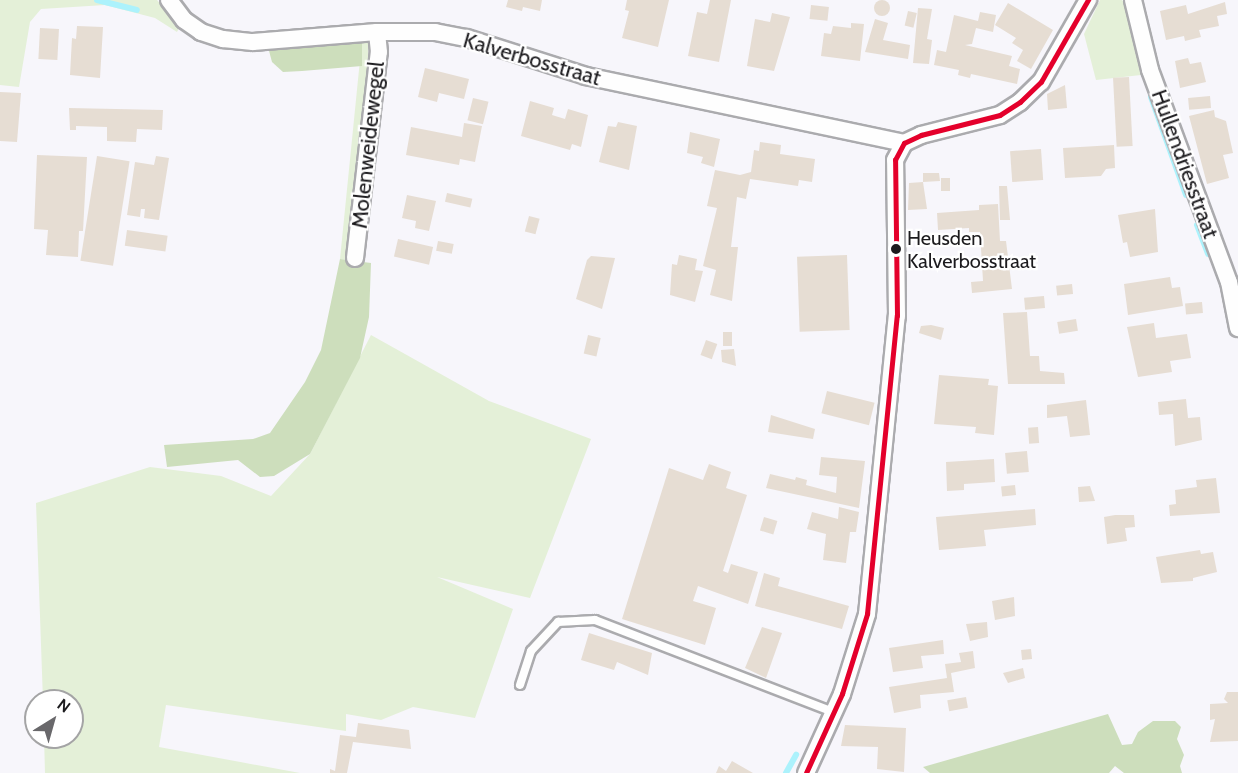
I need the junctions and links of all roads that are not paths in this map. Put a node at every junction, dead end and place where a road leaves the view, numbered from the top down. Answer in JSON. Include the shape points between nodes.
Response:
{"nodes":[{"id":1,"x":169,"y":0,"type":"edge"},
{"id":2,"x":1088,"y":0,"type":"edge"},
{"id":3,"x":1133,"y":0,"type":"edge"},
{"id":4,"x":377,"y":32,"type":"junction"},
{"id":5,"x":904,"y":143,"type":"junction"},
{"id":6,"x":356,"y":258,"type":"dead end"},
{"id":7,"x":1238,"y":328,"type":"edge"},
{"id":8,"x":520,"y":685,"type":"dead end"},
{"id":9,"x":834,"y":712,"type":"junction"},
{"id":10,"x":806,"y":773,"type":"edge"}],
"edges":[{"from":1,"to":4,"type":"street","name":"Kalverbosstraat","via":[[184,20],[201,32],[222,39],[253,42]]},
{"from":2,"to":5,"type":"street","via":[[1041,82],[1020,102],[1000,114]]},
{"from":3,"to":7,"type":"street","name":"Hullendriesstraat","via":[[1150,70],[1229,282]]},
{"from":4,"to":5,"type":"street","name":"Kalverbosstraat","via":[[435,32],[467,38],[586,76]]},
{"from":4,"to":6,"type":"street","name":"Molenweidewegel","via":[[378,63]]},
{"from":5,"to":9,"type":"street","via":[[895,160],[897,316],[867,614]]},
{"from":8,"to":9,"type":"lane","via":[[531,651],[558,622],[595,620]]},
{"from":9,"to":10,"type":"street"}]}
